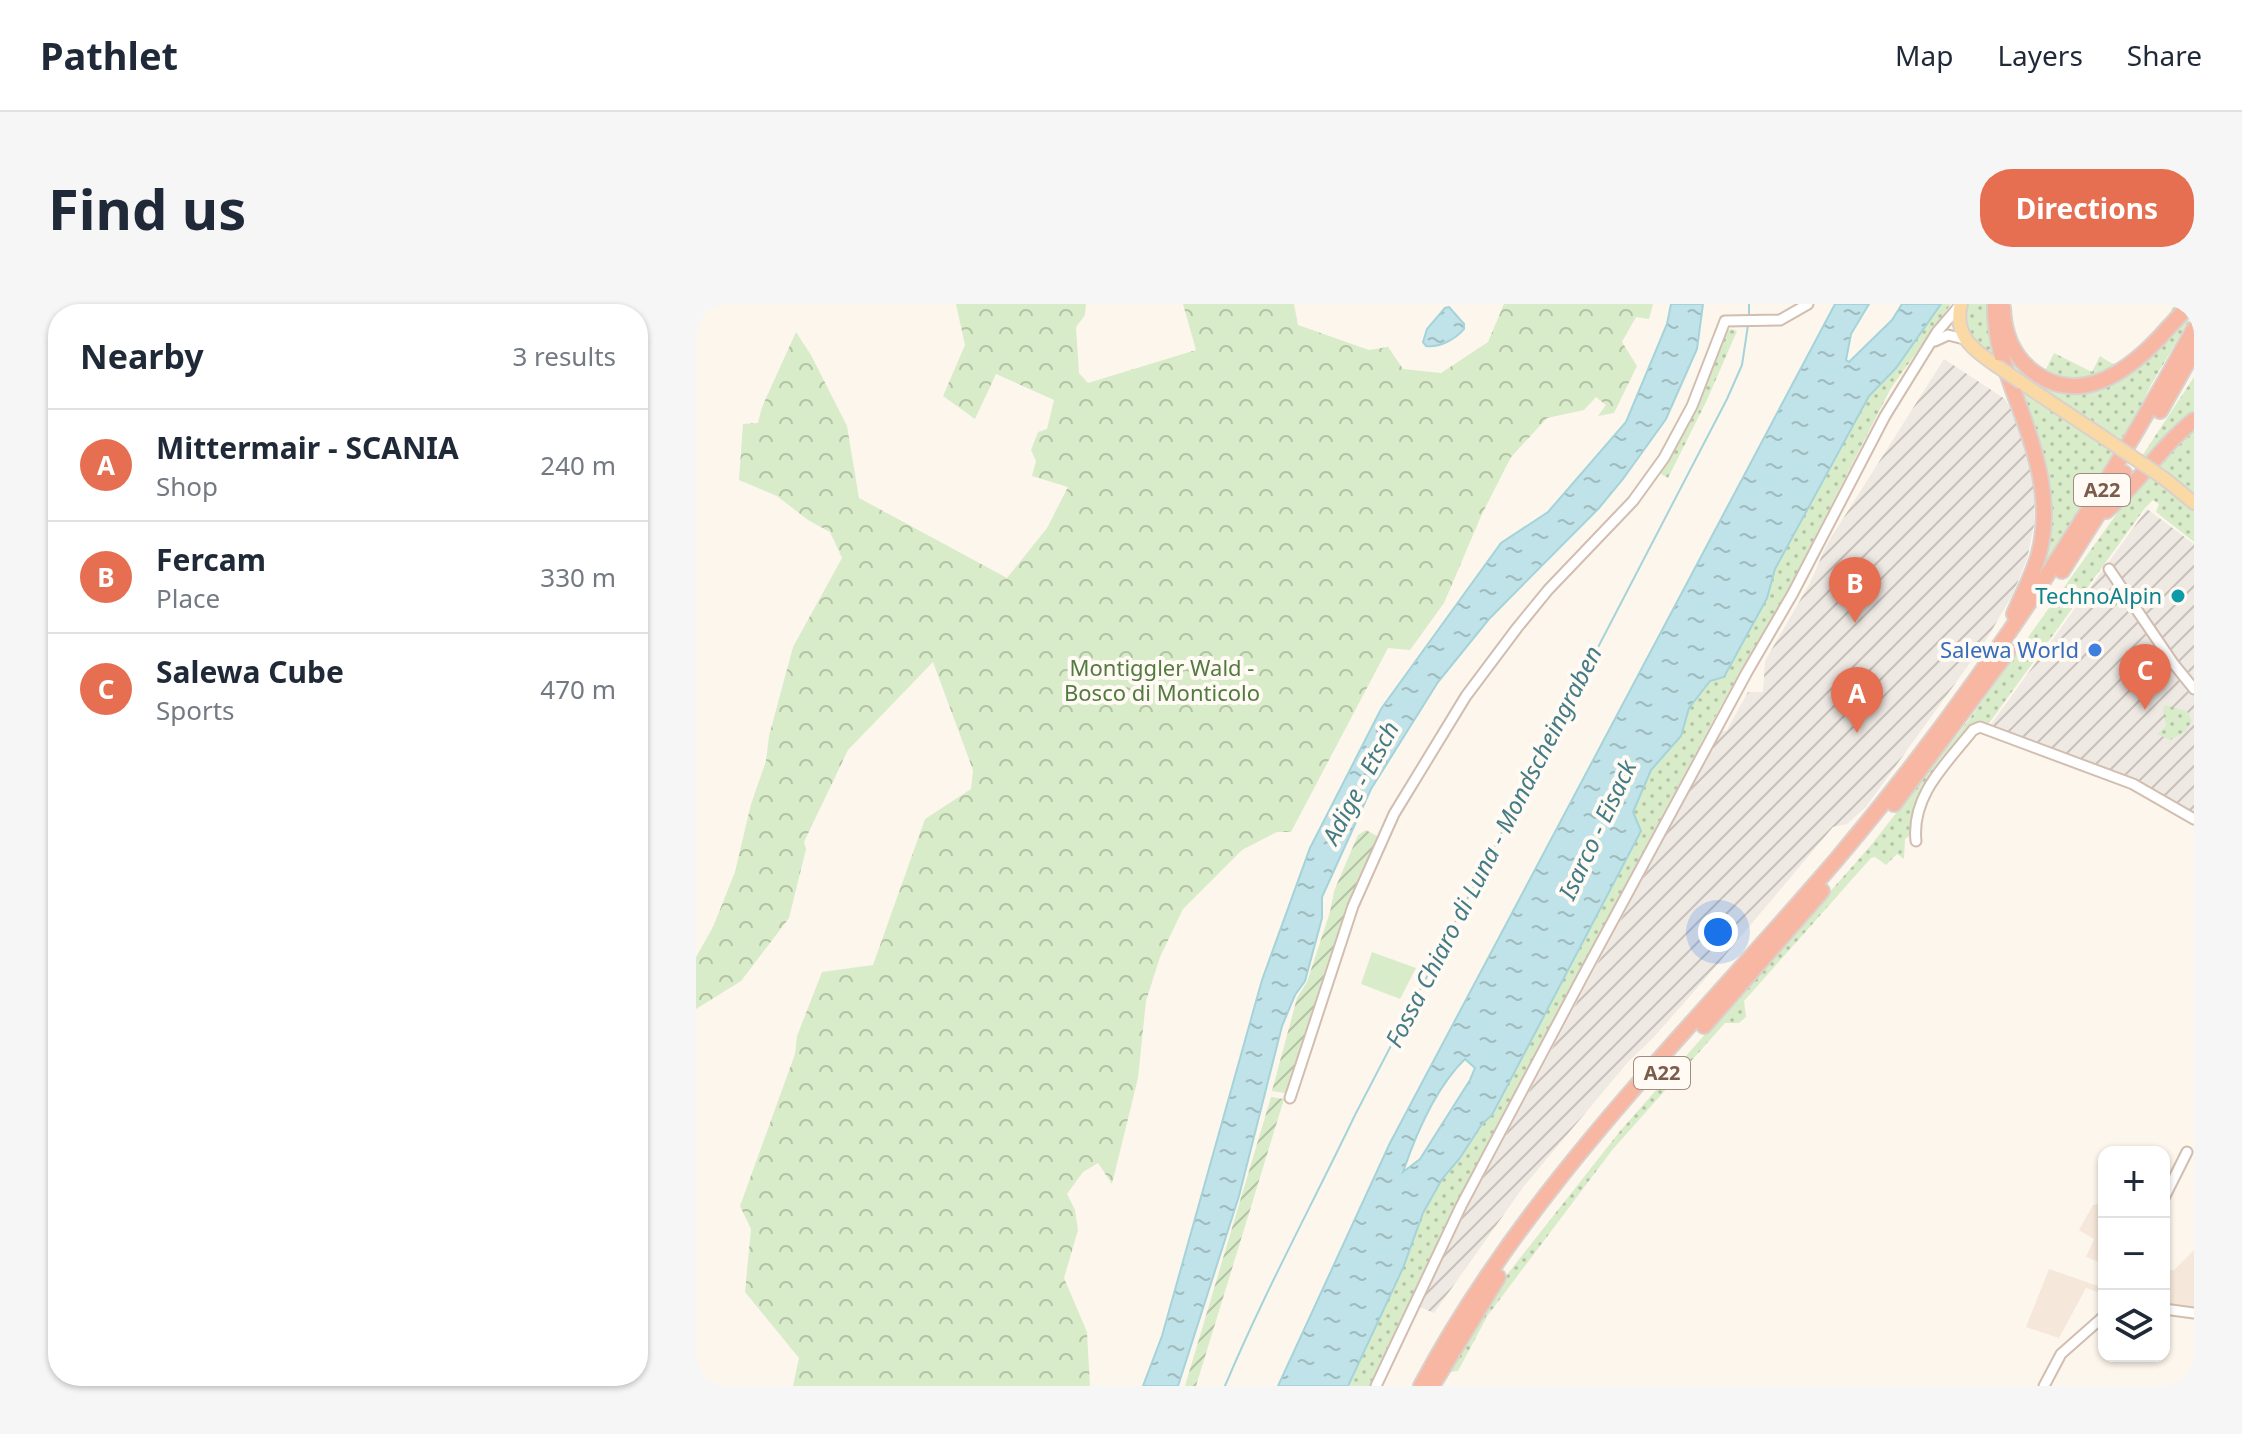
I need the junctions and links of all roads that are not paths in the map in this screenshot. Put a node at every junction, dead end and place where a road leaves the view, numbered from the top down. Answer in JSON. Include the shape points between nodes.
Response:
{"nodes":[{"id":1,"x":1808,"y":304,"type":"edge"},
{"id":2,"x":1961,"y":304,"type":"edge"},
{"id":3,"x":1995,"y":304,"type":"edge"},
{"id":4,"x":2003,"y":304,"type":"edge"},
{"id":5,"x":2189,"y":304,"type":"edge"},
{"id":6,"x":2194,"y":329,"type":"edge"},
{"id":7,"x":1964,"y":339,"type":"junction"},
{"id":8,"x":1932,"y":343,"type":"junction"},
{"id":9,"x":2194,"y":351,"type":"edge"},
{"id":10,"x":2194,"y":420,"type":"edge"},
{"id":11,"x":2194,"y":503,"type":"edge"},
{"id":12,"x":2097,"y":519,"type":"junction"},
{"id":13,"x":2109,"y":569,"type":"dead end"},
{"id":14,"x":2001,"y":646,"type":"junction"},
{"id":15,"x":2194,"y":689,"type":"edge"},
{"id":16,"x":2194,"y":819,"type":"edge"},
{"id":17,"x":1916,"y":841,"type":"dead end"},
{"id":18,"x":1290,"y":1098,"type":"dead end"},
{"id":19,"x":2187,"y":1152,"type":"dead end"},
{"id":20,"x":2170,"y":1186,"type":"edge"},
{"id":21,"x":2170,"y":1310,"type":"edge"},
{"id":22,"x":2194,"y":1313,"type":"edge"},
{"id":23,"x":2098,"y":1321,"type":"edge"},
{"id":24,"x":1376,"y":1386,"type":"edge"},
{"id":25,"x":1421,"y":1386,"type":"edge"},
{"id":26,"x":1432,"y":1386,"type":"edge"},
{"id":27,"x":2044,"y":1386,"type":"edge"}],
"edges":[{"from":1,"to":18,"type":"street","via":[[1780,320],[1725,321],[1692,406],[1664,458],[1633,501],[1548,590],[1466,696],[1394,814],[1353,906]]},
{"from":2,"to":7,"type":"main road"},
{"from":2,"to":8,"type":"street"},
{"from":3,"to":14,"type":"highway","via":[[2000,357],[2037,460],[2044,506],[2039,554]]},
{"from":4,"to":5,"type":"highway","via":[[2007,336],[2021,361],[2049,381],[2075,386],[2092,385],[2129,367]]},
{"from":6,"to":14,"type":"highway","number":"A22","via":[[2095,503]]},
{"from":7,"to":8,"type":"street","via":[[1948,335]]},
{"from":7,"to":11,"type":"main road","bridge":true},
{"from":8,"to":24,"type":"street","via":[[1885,416],[1564,1010],[1461,1206]]},
{"from":9,"to":12,"type":"highway","number":"A22"},
{"from":10,"to":12,"type":"highway"},
{"from":12,"to":26,"type":"highway","number":"A22","via":[[1976,697],[1883,818],[1553,1200],[1491,1286]]},
{"from":13,"to":15,"type":"street"},
{"from":14,"to":25,"type":"highway","number":"A22","via":[[1856,836],[1546,1194],[1482,1282]]},
{"from":16,"to":17,"type":"street","via":[[2133,784],[1980,727],[1925,791]]},
{"from":19,"to":20,"type":"street"},
{"from":21,"to":22,"type":"street"},
{"from":23,"to":27,"type":"street","via":[[2061,1354]]}]}
